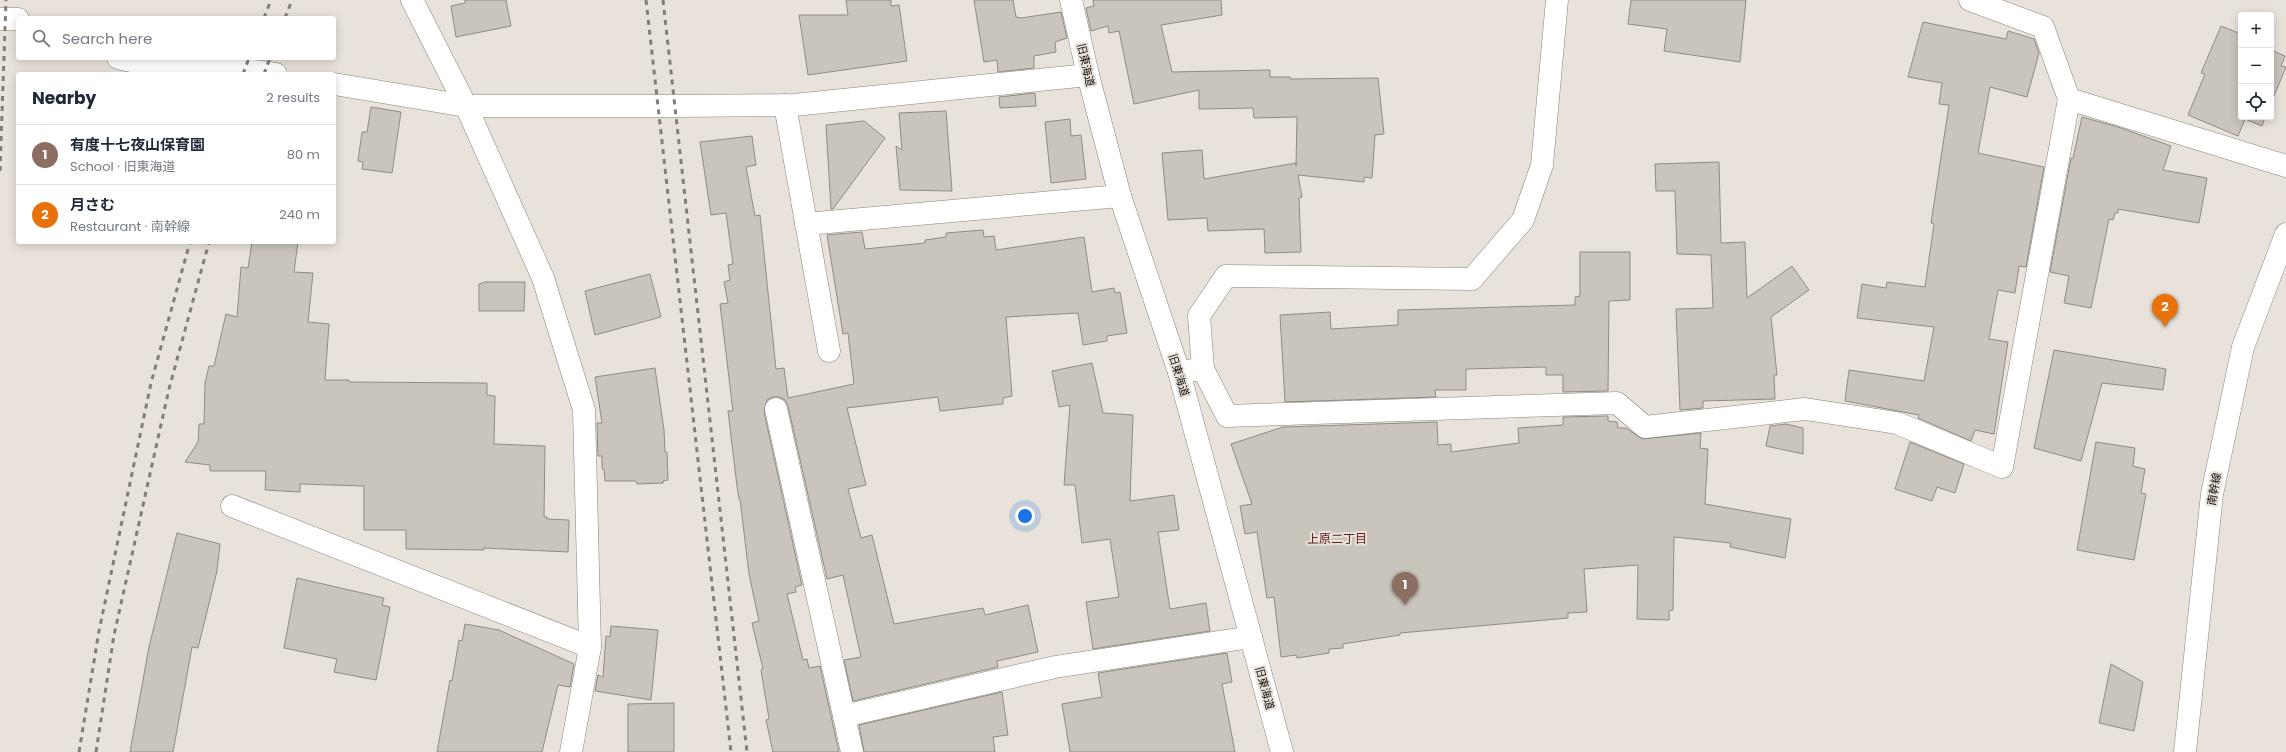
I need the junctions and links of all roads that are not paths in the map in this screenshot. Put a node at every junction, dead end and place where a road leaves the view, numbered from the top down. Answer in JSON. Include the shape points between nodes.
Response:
{"nodes":[{"id":1,"x":412,"y":0,"type":"edge"},
{"id":2,"x":1071,"y":0,"type":"edge"},
{"id":3,"x":1557,"y":0,"type":"edge"},
{"id":4,"x":1970,"y":0,"type":"edge"},
{"id":5,"x":0,"y":19,"type":"edge"},
{"id":6,"x":16,"y":19,"type":"edge"},
{"id":7,"x":127,"y":60,"type":"edge"},
{"id":8,"x":264,"y":72,"type":"edge"},
{"id":9,"x":1088,"y":75,"type":"junction"},
{"id":10,"x":336,"y":84,"type":"edge"},
{"id":11,"x":2070,"y":99,"type":"junction"},
{"id":12,"x":785,"y":105,"type":"junction"},
{"id":13,"x":466,"y":106,"type":"junction"},
{"id":14,"x":2286,"y":166,"type":"edge"},
{"id":15,"x":1120,"y":196,"type":"junction"},
{"id":16,"x":806,"y":224,"type":"junction"},
{"id":17,"x":2286,"y":234,"type":"edge"},
{"id":18,"x":829,"y":351,"type":"dead end"},
{"id":19,"x":1203,"y":369,"type":"junction"},
{"id":20,"x":1179,"y":372,"type":"junction"},
{"id":21,"x":776,"y":409,"type":"dead end"},
{"id":22,"x":232,"y":506,"type":"dead end"},
{"id":23,"x":1251,"y":637,"type":"junction"},
{"id":24,"x":590,"y":647,"type":"junction"},
{"id":25,"x":844,"y":716,"type":"junction"},
{"id":26,"x":571,"y":752,"type":"edge"},
{"id":27,"x":852,"y":752,"type":"edge"},
{"id":28,"x":1282,"y":752,"type":"edge"},
{"id":29,"x":2185,"y":752,"type":"edge"}],
"edges":[{"from":1,"to":13,"type":"street"},
{"from":2,"to":9,"type":"street","name":"旧東海道"},
{"from":3,"to":19,"type":"street","via":[[1542,165],[1523,220],[1472,279],[1226,276],[1199,316]]},
{"from":4,"to":11,"type":"street","via":[[2043,27]]},
{"from":5,"to":6,"type":"street"},
{"from":7,"to":8,"type":"street"},
{"from":9,"to":12,"type":"street"},
{"from":9,"to":15,"type":"street","name":"旧東海道"},
{"from":10,"to":13,"type":"street"},
{"from":11,"to":14,"type":"street"},
{"from":11,"to":19,"type":"street","via":[[2002,467],[1897,423],[1805,409],[1645,427],[1617,403],[1227,416]]},
{"from":12,"to":13,"type":"street"},
{"from":12,"to":16,"type":"street"},
{"from":13,"to":24,"type":"street","via":[[543,278],[584,410]]},
{"from":15,"to":16,"type":"street"},
{"from":15,"to":20,"type":"street","name":"旧東海道"},
{"from":16,"to":18,"type":"street"},
{"from":17,"to":29,"type":"street","name":"南幹線","via":[[2243,347],[2212,494]]},
{"from":19,"to":20,"type":"street"},
{"from":20,"to":23,"type":"street","name":"旧東海道"},
{"from":21,"to":25,"type":"street"},
{"from":22,"to":24,"type":"street"},
{"from":23,"to":25,"type":"street","via":[[1055,667]]},
{"from":23,"to":28,"type":"street","name":"旧東海道"},
{"from":24,"to":26,"type":"street"},
{"from":25,"to":27,"type":"street"}]}
